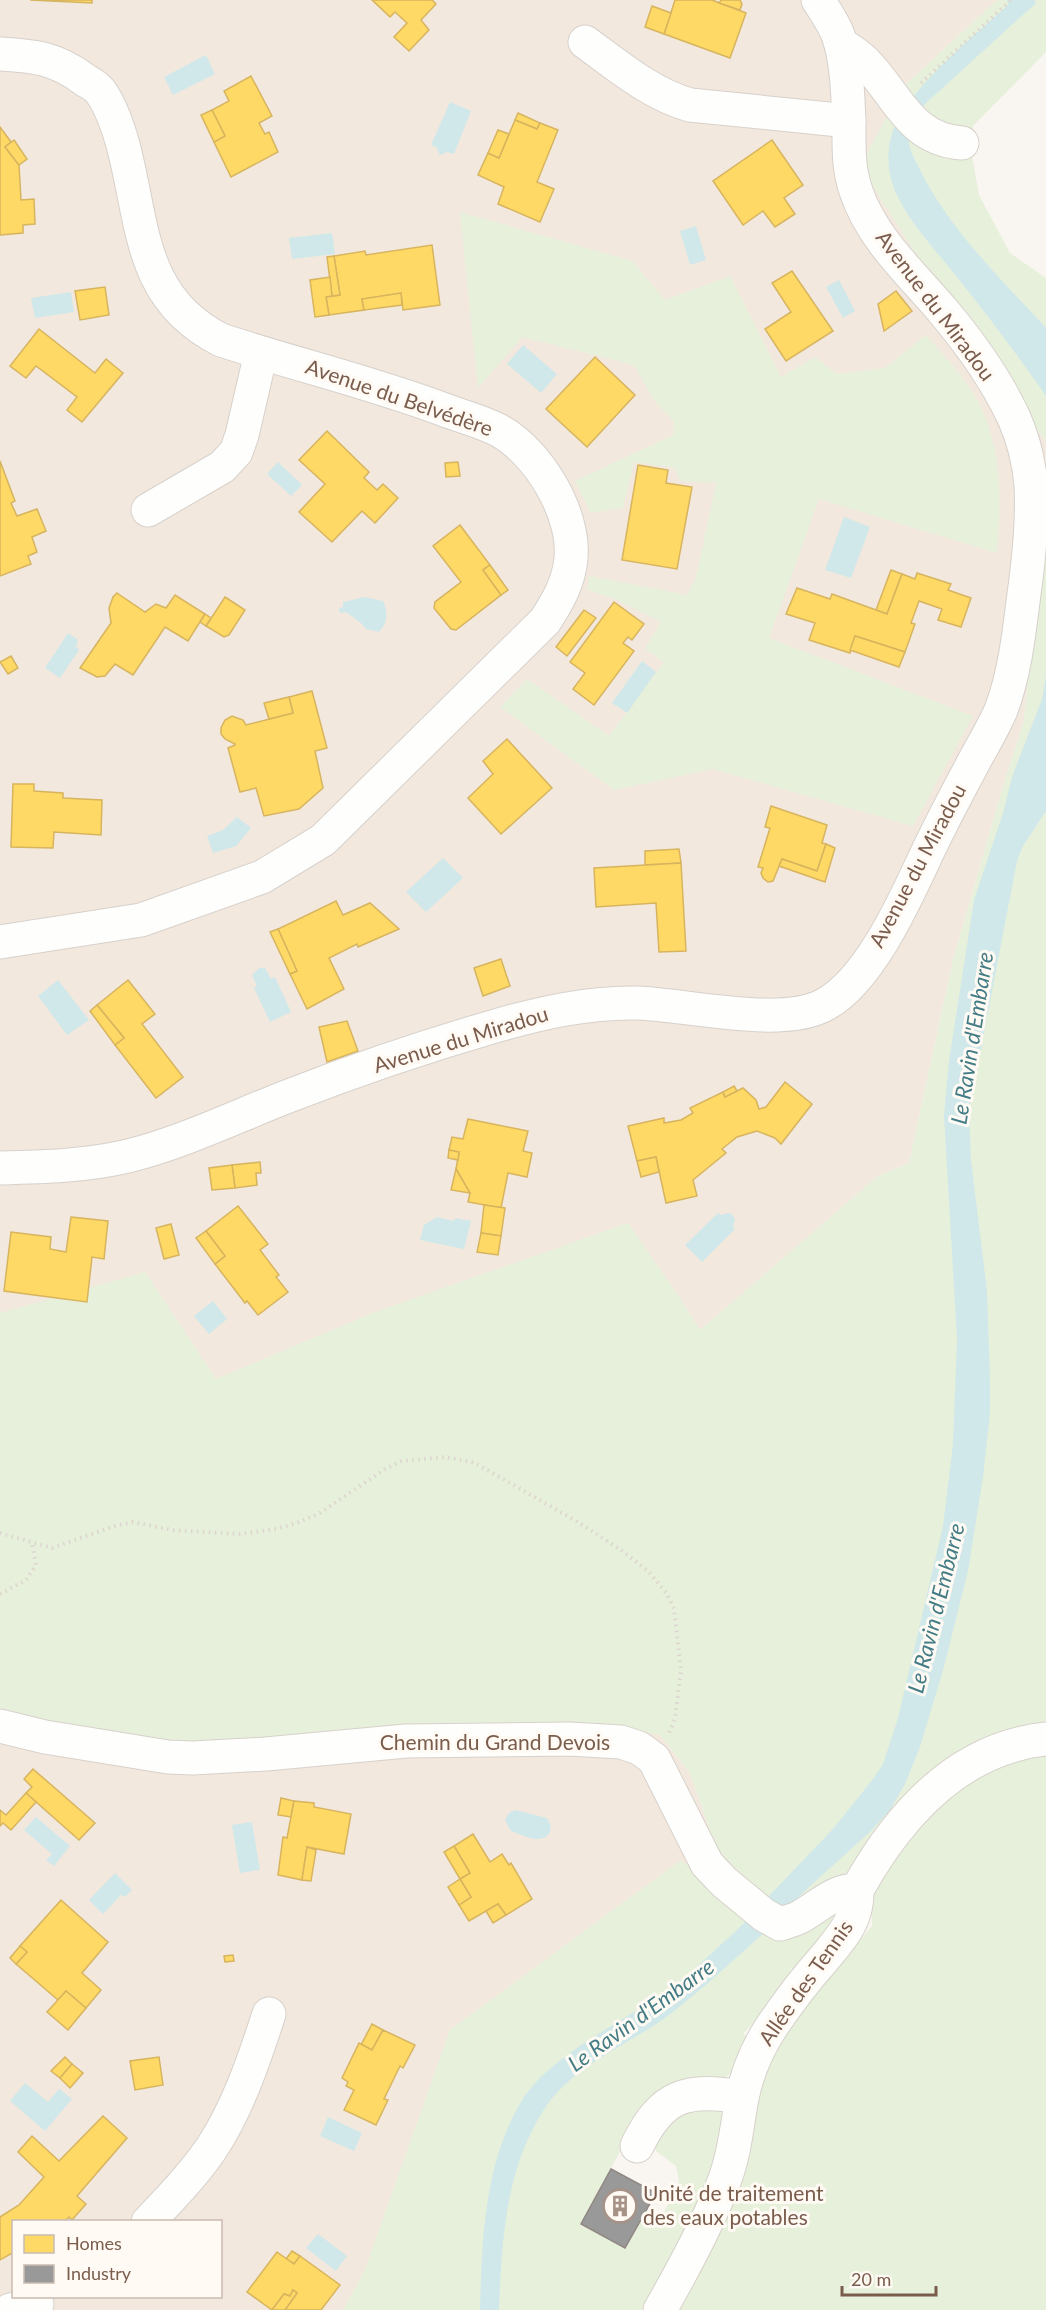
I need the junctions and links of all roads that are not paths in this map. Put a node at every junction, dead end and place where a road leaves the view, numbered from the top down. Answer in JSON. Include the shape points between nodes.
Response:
{"nodes":[{"id":1,"x":818,"y":0,"type":"edge"},
{"id":2,"x":585,"y":42,"type":"dead end"},
{"id":3,"x":841,"y":44,"type":"junction"},
{"id":4,"x":0,"y":54,"type":"edge"},
{"id":5,"x":849,"y":121,"type":"junction"},
{"id":6,"x":962,"y":143,"type":"dead end"},
{"id":7,"x":261,"y":353,"type":"junction"},
{"id":8,"x":148,"y":510,"type":"dead end"},
{"id":9,"x":0,"y":942,"type":"edge"},
{"id":10,"x":0,"y":1168,"type":"edge"},
{"id":11,"x":0,"y":1726,"type":"edge"},
{"id":12,"x":1046,"y":1739,"type":"edge"},
{"id":13,"x":857,"y":1890,"type":"junction"},
{"id":14,"x":269,"y":2014,"type":"dead end"},
{"id":15,"x":742,"y":2097,"type":"junction"},
{"id":16,"x":637,"y":2146,"type":"dead end"},
{"id":17,"x":150,"y":2220,"type":"edge"},
{"id":18,"x":660,"y":2310,"type":"edge"}],
"edges":[{"from":1,"to":3,"type":"street","name":"Avenue du Miradou"},
{"from":2,"to":5,"type":"street","via":[[670,100]]},
{"from":3,"to":5,"type":"street","name":"Avenue du Miradou"},
{"from":3,"to":6,"type":"street","via":[[864,61],[906,117],[946,142]]},
{"from":4,"to":7,"type":"street","name":"Avenue du Belvédère","via":[[43,57],[74,71],[99,90],[117,126],[138,221],[156,275],[169,298],[202,330]]},
{"from":5,"to":10,"type":"street","name":"Avenue du Miradou","via":[[849,166],[856,194],[899,262],[980,359],[1015,420],[1031,484],[1023,600],[1016,653],[1003,703],[895,919],[857,977],[832,1001],[810,1012],[762,1014],[636,1003],[532,1015],[305,1090],[128,1156],[48,1167]]},
{"from":7,"to":8,"type":"street","via":[[236,452],[222,467]]},
{"from":7,"to":9,"type":"street","name":"Avenue du Belvédère","via":[[420,401],[498,430],[520,446],[553,487],[570,534],[571,558],[559,601],[545,621],[481,686],[323,840],[262,877],[141,920]]},
{"from":11,"to":13,"type":"street","name":"Chemin du Grand Devois","via":[[168,1757],[193,1758],[406,1741],[569,1738],[621,1742],[654,1759],[707,1864],[764,1915],[780,1924],[798,1918],[833,1895]]},
{"from":12,"to":13,"type":"street","via":[[1005,1748],[953,1773],[892,1833]]},
{"from":13,"to":15,"type":"street","name":"Allée des Tennis","via":[[851,1924],[771,2026]]},
{"from":14,"to":17,"type":"street","via":[[251,2068],[212,2148]]},
{"from":15,"to":16,"type":"street","via":[[699,2092],[675,2100],[650,2121]]},
{"from":15,"to":18,"type":"street","name":"Allée des Tennis","via":[[725,2178]]}]}
